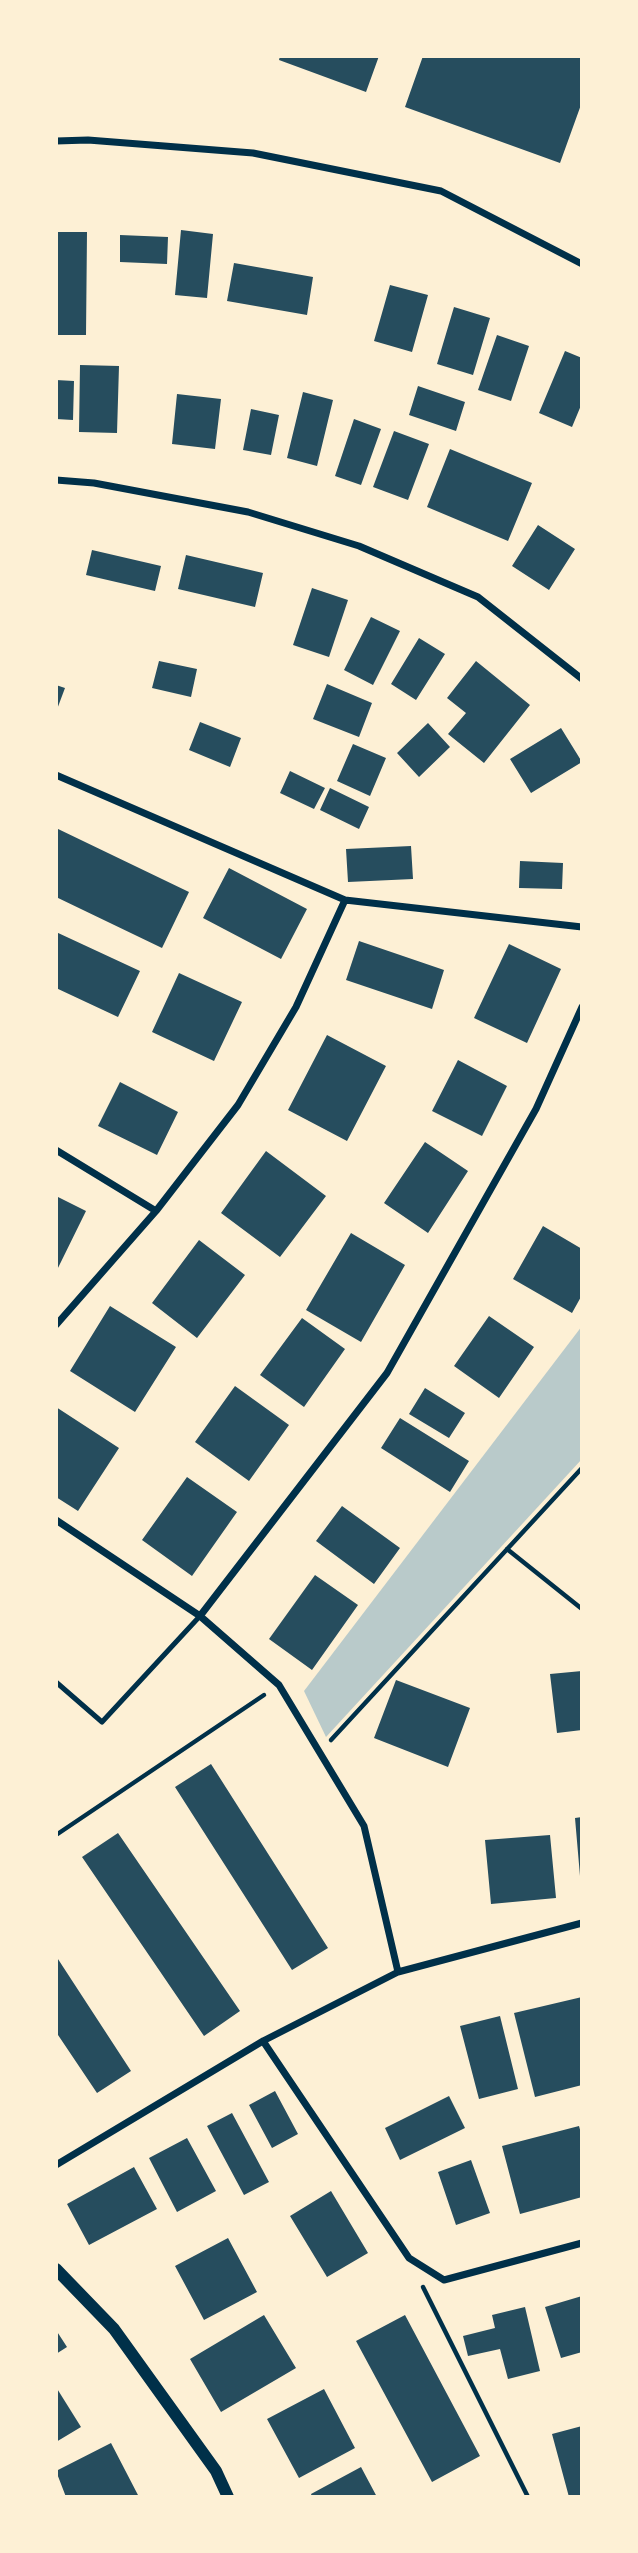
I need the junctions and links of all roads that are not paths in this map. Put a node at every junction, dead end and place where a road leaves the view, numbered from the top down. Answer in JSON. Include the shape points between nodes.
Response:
{"nodes":[{"id":1,"x":56,"y":141,"type":"edge"},
{"id":2,"x":582,"y":264,"type":"edge"},
{"id":3,"x":56,"y":480,"type":"edge"},
{"id":4,"x":582,"y":679,"type":"edge"},
{"id":5,"x":56,"y":775,"type":"edge"},
{"id":6,"x":345,"y":900,"type":"junction"},
{"id":7,"x":582,"y":927,"type":"edge"},
{"id":8,"x":582,"y":1007,"type":"edge"},
{"id":9,"x":56,"y":1150,"type":"edge"},
{"id":10,"x":156,"y":1211,"type":"junction"},
{"id":11,"x":56,"y":1325,"type":"edge"},
{"id":12,"x":56,"y":1520,"type":"edge"},
{"id":13,"x":200,"y":1616,"type":"junction"},
{"id":14,"x":56,"y":1682,"type":"edge"},
{"id":15,"x":582,"y":1923,"type":"edge"},
{"id":16,"x":398,"y":1972,"type":"junction"},
{"id":17,"x":263,"y":2041,"type":"junction"},
{"id":18,"x":56,"y":2165,"type":"edge"},
{"id":19,"x":582,"y":2242,"type":"edge"},
{"id":20,"x":56,"y":2269,"type":"edge"},
{"id":21,"x":228,"y":2497,"type":"edge"}],
"edges":[{"from":1,"to":2,"type":"street","via":[[253,153],[441,191]]},
{"from":3,"to":4,"type":"street","via":[[248,512],[359,546],[478,597]]},
{"from":5,"to":6,"type":"street"},
{"from":6,"to":7,"type":"street"},
{"from":6,"to":10,"type":"street","via":[[296,1007],[238,1105]]},
{"from":8,"to":13,"type":"street","via":[[536,1110],[387,1373]]},
{"from":9,"to":10,"type":"street"},
{"from":10,"to":11,"type":"street"},
{"from":12,"to":13,"type":"street"},
{"from":13,"to":14,"type":"lane","via":[[102,1722]]},
{"from":13,"to":16,"type":"street","via":[[279,1685],[364,1826]]},
{"from":15,"to":16,"type":"street"},
{"from":16,"to":17,"type":"street"},
{"from":17,"to":18,"type":"street"},
{"from":17,"to":19,"type":"street","via":[[409,2258],[444,2280]]},
{"from":20,"to":21,"type":"street","via":[[114,2329],[216,2471]]}]}
